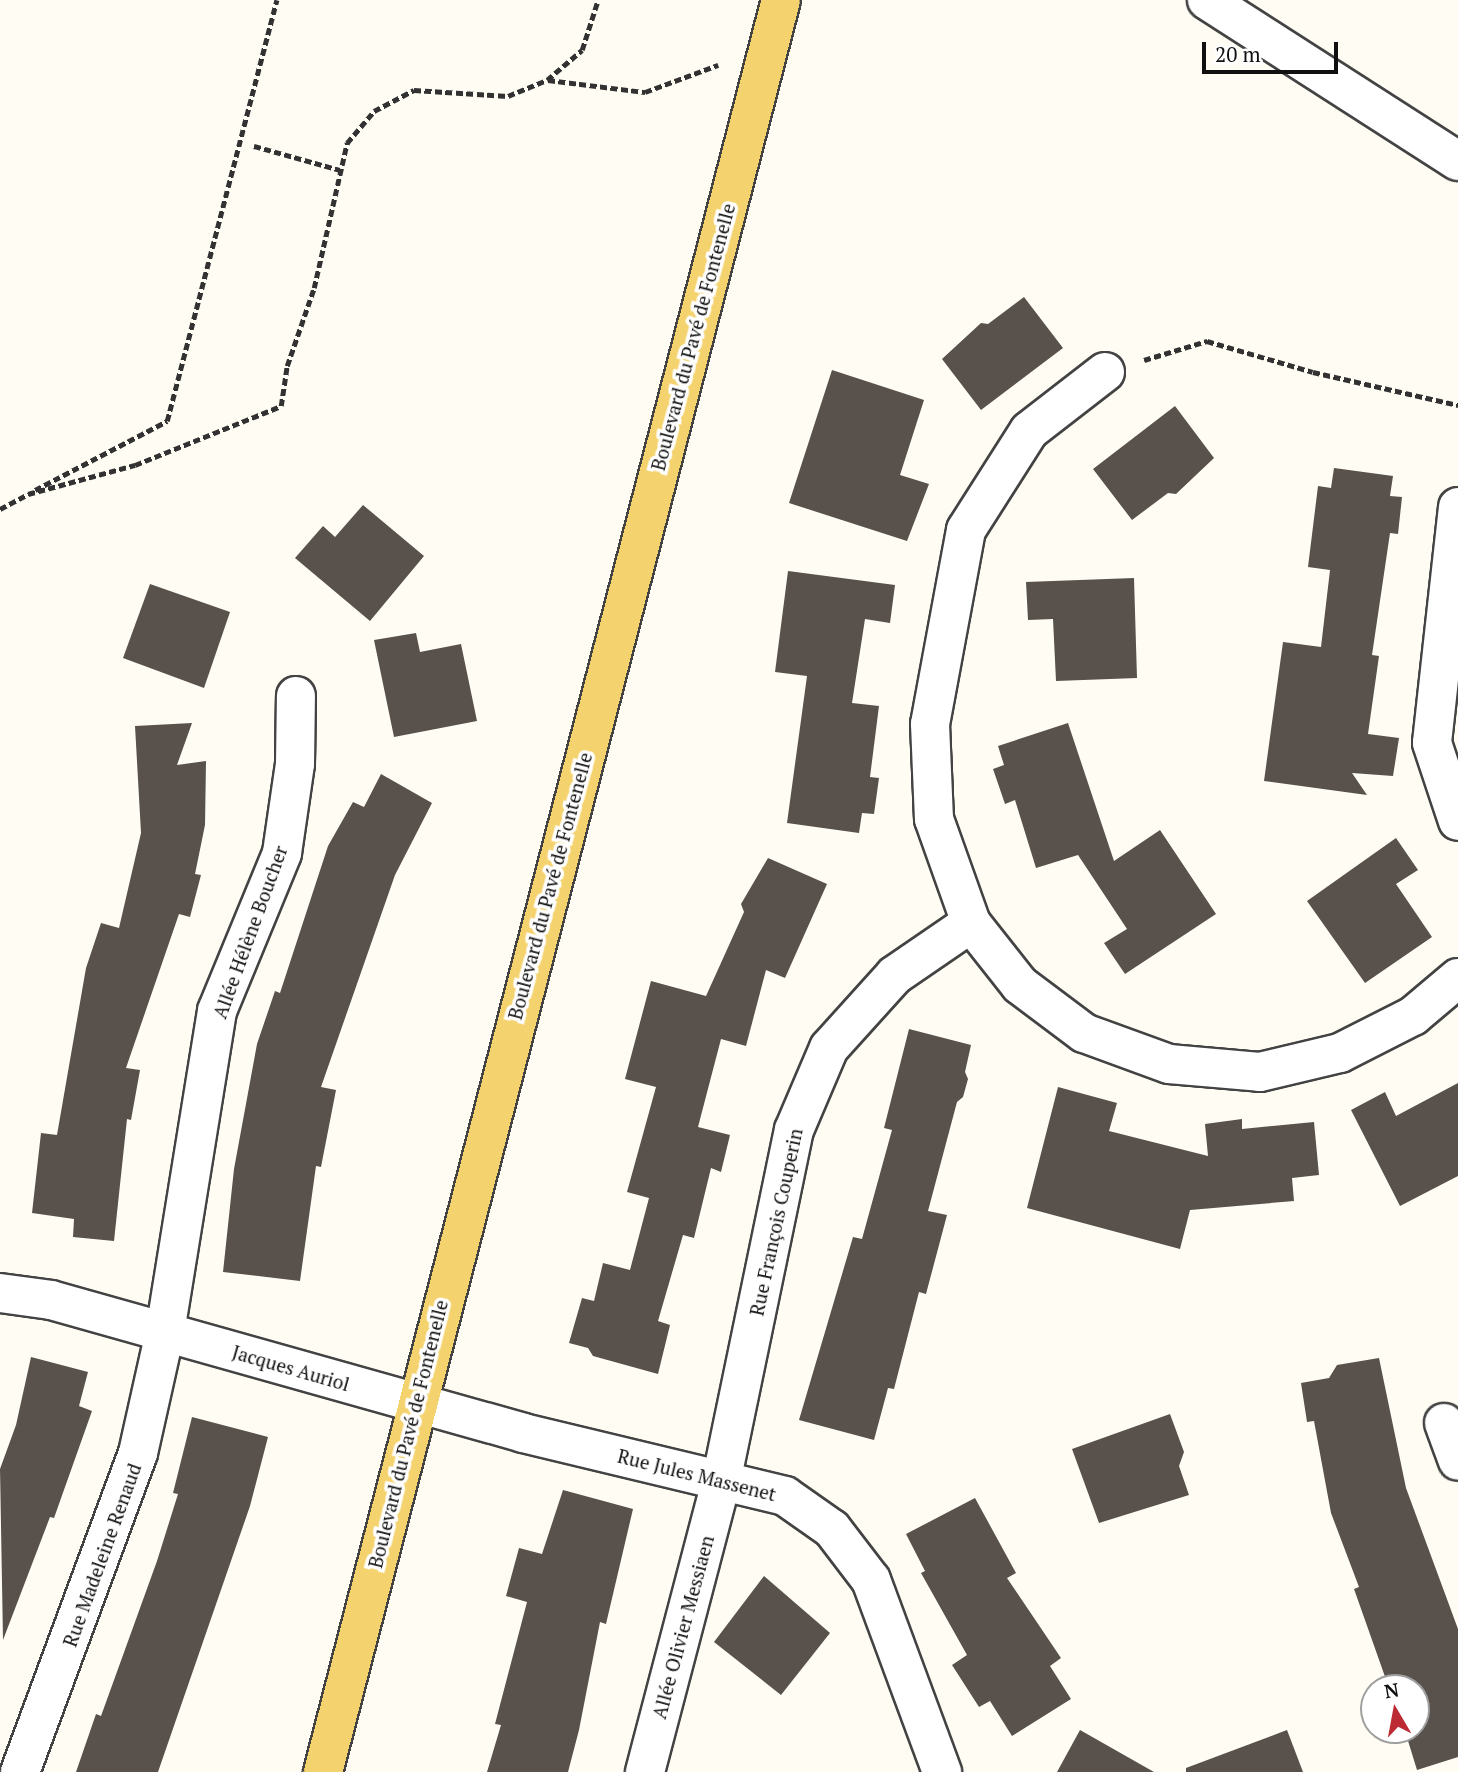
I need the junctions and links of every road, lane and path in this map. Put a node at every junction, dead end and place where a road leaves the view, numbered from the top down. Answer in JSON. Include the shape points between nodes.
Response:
{"nodes":[{"id":1,"x":277,"y":0,"type":"edge"},
{"id":2,"x":598,"y":0,"type":"edge"},
{"id":3,"x":781,"y":0,"type":"edge"},
{"id":4,"x":1207,"y":0,"type":"edge"},
{"id":5,"x":722,"y":57,"type":"dead end"},
{"id":6,"x":547,"y":80,"type":"junction"},
{"id":7,"x":254,"y":146,"type":"dead end"},
{"id":8,"x":1458,"y":161,"type":"edge"},
{"id":9,"x":341,"y":170,"type":"junction"},
{"id":10,"x":1105,"y":372,"type":"joint"},
{"id":11,"x":1458,"y":405,"type":"edge"},
{"id":12,"x":28,"y":494,"type":"junction"},
{"id":13,"x":1458,"y":507,"type":"edge"},
{"id":14,"x":0,"y":509,"type":"edge"},
{"id":15,"x":296,"y":696,"type":"dead end"},
{"id":16,"x":1458,"y":821,"type":"edge"},
{"id":17,"x":971,"y":923,"type":"junction"},
{"id":18,"x":1458,"y":978,"type":"edge"},
{"id":19,"x":0,"y":1293,"type":"edge"},
{"id":20,"x":165,"y":1332,"type":"junction"},
{"id":21,"x":416,"y":1403,"type":"junction"},
{"id":22,"x":1444,"y":1423,"type":"dead end"},
{"id":23,"x":1458,"y":1461,"type":"edge"},
{"id":24,"x":721,"y":1482,"type":"junction"},
{"id":25,"x":19,"y":1772,"type":"edge"},
{"id":26,"x":323,"y":1772,"type":"edge"},
{"id":27,"x":645,"y":1772,"type":"edge"},
{"id":28,"x":942,"y":1772,"type":"edge"}],
"edges":[{"from":1,"to":12,"type":"path","via":[[167,421]]},
{"from":2,"to":6,"type":"path","via":[[582,50]]},
{"from":3,"to":21,"type":"main road","name":"Boulevard du Pavé de Fontenelle"},
{"from":4,"to":8,"type":"street"},
{"from":5,"to":6,"type":"path","via":[[716,68],[645,92]]},
{"from":6,"to":9,"type":"path","via":[[508,96],[414,90],[374,111],[346,143]]},
{"from":7,"to":9,"type":"path"},
{"from":9,"to":12,"type":"path","via":[[314,288],[287,366],[281,406],[135,465]]},
{"from":10,"to":11,"type":"path","via":[[1208,341],[1313,372]]},
{"from":10,"to":17,"type":"street","via":[[1029,431],[966,530],[930,724],[934,820]]},
{"from":12,"to":14,"type":"path"},
{"from":13,"to":16,"type":"street","via":[[1433,743]]},
{"from":15,"to":20,"type":"street","name":"Allée Hélène Boucher","via":[[295,764],[282,853],[217,1011]]},
{"from":17,"to":18,"type":"street","via":[[1020,985],[1084,1033],[1170,1064],[1260,1072],[1340,1053],[1413,1016]]},
{"from":17,"to":24,"type":"street","name":"Rue François Couperin","via":[[895,975],[829,1048],[794,1129]]},
{"from":19,"to":20,"type":"street","name":"Jacques Auriol","via":[[51,1300]]},
{"from":20,"to":21,"type":"street","name":"Jacques Auriol"},
{"from":20,"to":25,"type":"street","name":"Rue Madeleine Renaud","via":[[138,1453]]},
{"from":21,"to":24,"type":"street","name":"Rue Jules Massenet"},
{"from":21,"to":26,"type":"main road","name":"Boulevard du Pavé de Fontenelle"},
{"from":22,"to":23,"type":"street"},
{"from":24,"to":27,"type":"street","name":"Allée Olivier Messiaen"},
{"from":24,"to":28,"type":"street","name":"Rue Jules Massenet","via":[[785,1496],[832,1529],[871,1580]]}]}
